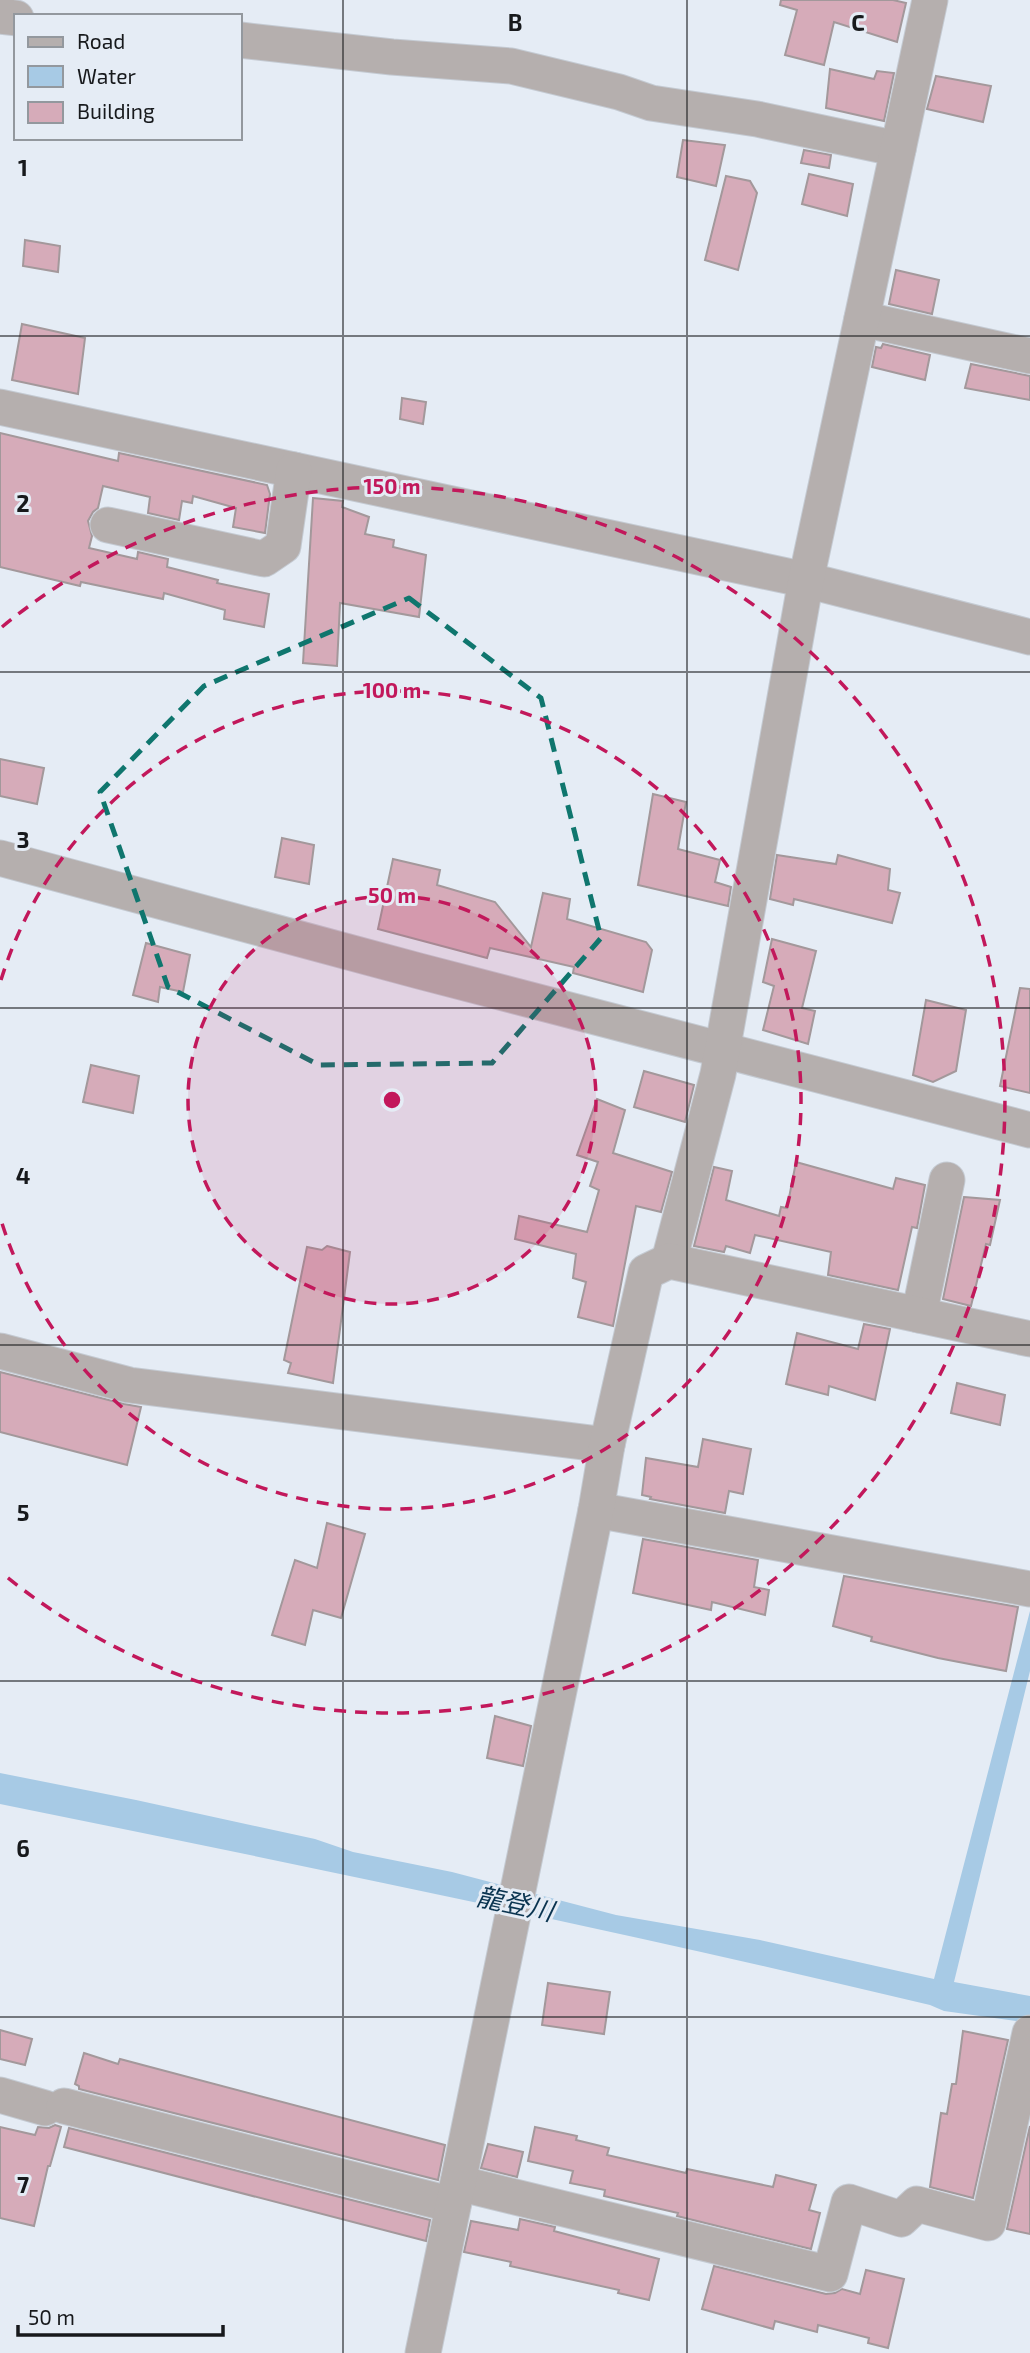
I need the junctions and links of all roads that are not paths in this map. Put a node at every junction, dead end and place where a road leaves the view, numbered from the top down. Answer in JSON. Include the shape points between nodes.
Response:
{"nodes":[{"id":1,"x":930,"y":0,"type":"edge"},
{"id":2,"x":242,"y":40,"type":"edge"},
{"id":3,"x":898,"y":149,"type":"junction"},
{"id":4,"x":862,"y":319,"type":"junction"},
{"id":5,"x":1030,"y":356,"type":"edge"},
{"id":6,"x":0,"y":407,"type":"edge"},
{"id":7,"x":294,"y":470,"type":"junction"},
{"id":8,"x":108,"y":525,"type":"dead end"},
{"id":9,"x":806,"y":580,"type":"junction"},
{"id":10,"x":1030,"y":637,"type":"edge"},
{"id":11,"x":0,"y":858,"type":"edge"},
{"id":12,"x":723,"y":1049,"type":"junction"},
{"id":13,"x":1030,"y":1130,"type":"edge"},
{"id":14,"x":947,"y":1180,"type":"dead end"},
{"id":15,"x":669,"y":1261,"type":"junction"},
{"id":16,"x":919,"y":1315,"type":"junction"},
{"id":17,"x":1030,"y":1339,"type":"edge"},
{"id":18,"x":0,"y":1351,"type":"edge"},
{"id":19,"x":607,"y":1445,"type":"junction"},
{"id":20,"x":596,"y":1510,"type":"junction"},
{"id":21,"x":1030,"y":1589,"type":"edge"},
{"id":22,"x":1030,"y":2033,"type":"edge"},
{"id":23,"x":0,"y":2095,"type":"edge"},
{"id":24,"x":1015,"y":2170,"type":"edge"},
{"id":25,"x":456,"y":2194,"type":"junction"},
{"id":26,"x":423,"y":2353,"type":"edge"}],
"edges":[{"from":1,"to":3,"type":"street"},
{"from":2,"to":3,"type":"street","via":[[510,66],[651,103],[757,119]]},
{"from":3,"to":4,"type":"street"},
{"from":4,"to":5,"type":"street"},
{"from":4,"to":9,"type":"street"},
{"from":6,"to":7,"type":"street"},
{"from":7,"to":8,"type":"street","via":[[283,546],[264,559]]},
{"from":7,"to":9,"type":"street"},
{"from":9,"to":10,"type":"street"},
{"from":9,"to":12,"type":"street"},
{"from":11,"to":12,"type":"street"},
{"from":12,"to":13,"type":"street"},
{"from":12,"to":15,"type":"street"},
{"from":14,"to":16,"type":"street"},
{"from":15,"to":16,"type":"street"},
{"from":15,"to":19,"type":"street","via":[[646,1272]]},
{"from":16,"to":17,"type":"street"},
{"from":18,"to":19,"type":"street","via":[[129,1385]]},
{"from":19,"to":20,"type":"street"},
{"from":20,"to":21,"type":"street"},
{"from":20,"to":25,"type":"street"},
{"from":22,"to":24,"type":"street"},
{"from":23,"to":25,"type":"street"},
{"from":24,"to":25,"type":"street","via":[[988,2223],[917,2204],[901,2219],[849,2202],[830,2274]]},
{"from":25,"to":26,"type":"street"}]}
